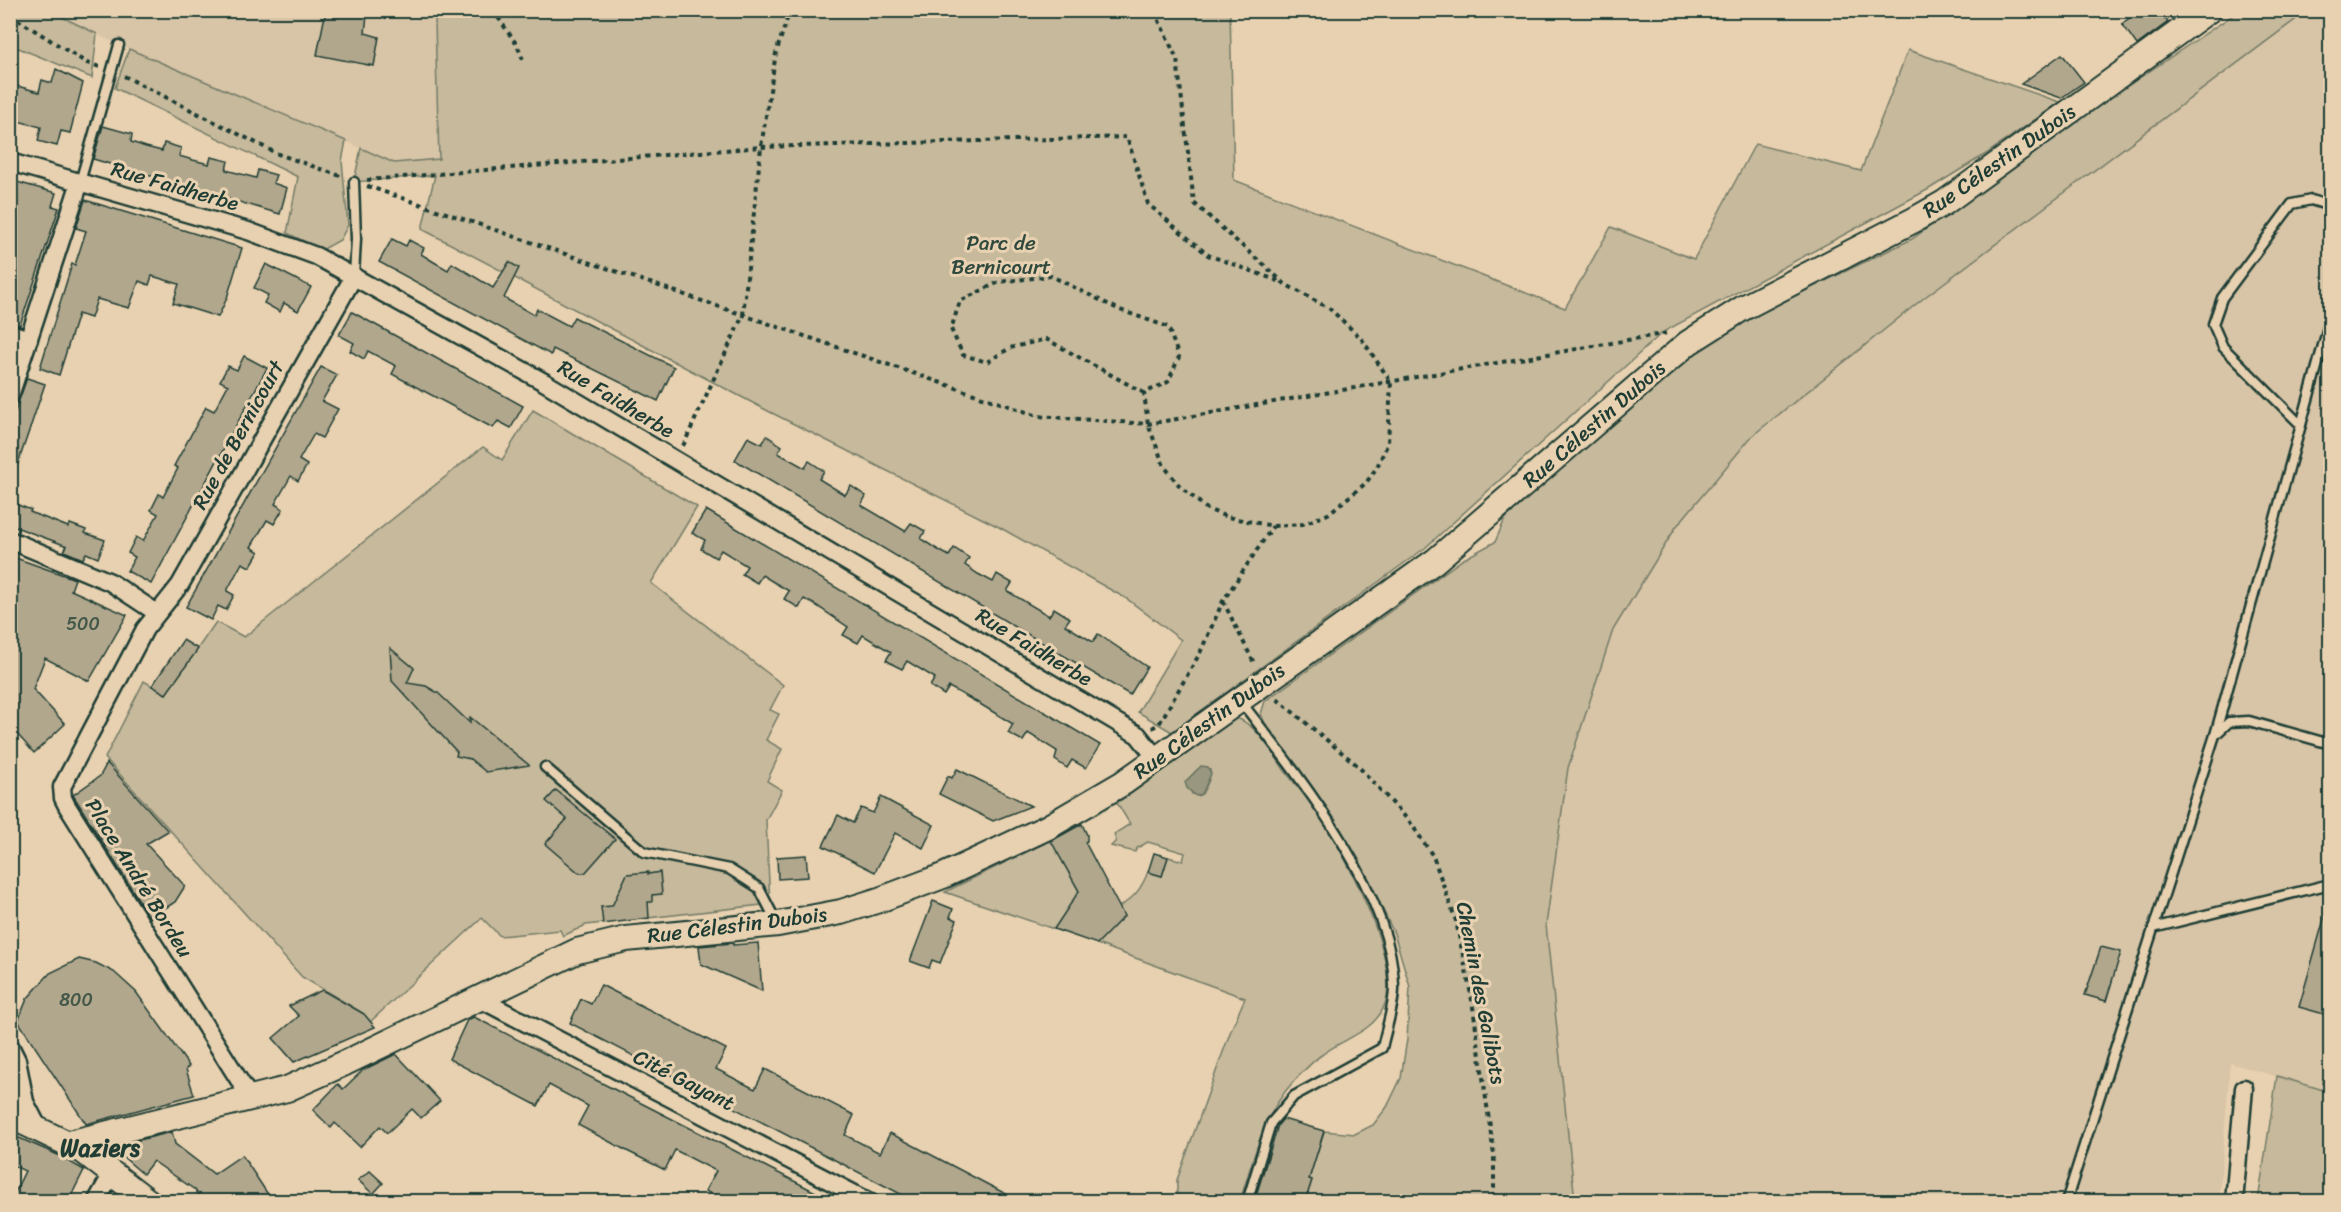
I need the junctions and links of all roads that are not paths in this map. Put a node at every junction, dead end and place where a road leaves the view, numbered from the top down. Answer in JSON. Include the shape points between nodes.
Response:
{"nodes":[{"id":1,"x":2209,"y":10,"type":"edge"},
{"id":2,"x":119,"y":45,"type":"dead end"},
{"id":3,"x":10,"y":162,"type":"edge"},
{"id":4,"x":80,"y":182,"type":"junction"},
{"id":5,"x":354,"y":182,"type":"road end"},
{"id":6,"x":2331,"y":206,"type":"edge"},
{"id":7,"x":354,"y":276,"type":"junction"},
{"id":8,"x":2331,"y":320,"type":"edge"},
{"id":9,"x":10,"y":333,"type":"edge"},
{"id":10,"x":29,"y":339,"type":"junction"},
{"id":11,"x":10,"y":396,"type":"edge"},
{"id":12,"x":2301,"y":425,"type":"junction"},
{"id":13,"x":10,"y":540,"type":"edge"},
{"id":14,"x":157,"y":613,"type":"junction"},
{"id":15,"x":1239,"y":700,"type":"junction"},
{"id":16,"x":2215,"y":735,"type":"junction"},
{"id":17,"x":2331,"y":744,"type":"edge"},
{"id":18,"x":1157,"y":759,"type":"junction"},
{"id":19,"x":545,"y":767,"type":"dead end"},
{"id":20,"x":2331,"y":884,"type":"edge"},
{"id":21,"x":778,"y":924,"type":"junction"},
{"id":22,"x":2153,"y":928,"type":"junction"},
{"id":23,"x":478,"y":998,"type":"junction"},
{"id":24,"x":10,"y":1046,"type":"edge"},
{"id":25,"x":2244,"y":1088,"type":"dead end"},
{"id":26,"x":251,"y":1099,"type":"junction"},
{"id":27,"x":10,"y":1116,"type":"edge"},
{"id":28,"x":39,"y":1129,"type":"junction"},
{"id":29,"x":69,"y":1143,"type":"junction"},
{"id":30,"x":113,"y":1172,"type":"junction"},
{"id":31,"x":96,"y":1202,"type":"edge"},
{"id":32,"x":149,"y":1202,"type":"edge"},
{"id":33,"x":870,"y":1202,"type":"edge"},
{"id":34,"x":1247,"y":1202,"type":"edge"},
{"id":35,"x":2066,"y":1202,"type":"edge"},
{"id":36,"x":2235,"y":1202,"type":"edge"}],
"edges":[{"from":1,"to":15,"type":"street","name":"Rue Célestin Dubois","via":[[1968,187],[1701,334],[1436,561]]},
{"from":2,"to":4,"type":"lane"},
{"from":3,"to":4,"type":"street","name":"Rue Faidherbe"},
{"from":4,"to":7,"type":"street","name":"Rue Faidherbe","via":[[271,238]]},
{"from":4,"to":10,"type":"street"},
{"from":5,"to":7,"type":"lane"},
{"from":6,"to":12,"type":"lane","via":[[2311,200],[2292,204],[2222,298],[2213,324],[2223,348]]},
{"from":7,"to":14,"type":"street","name":"Rue de Bernicourt","via":[[180,585]]},
{"from":7,"to":18,"type":"street","name":"Rue Faidherbe","via":[[526,372],[1138,735]]},
{"from":8,"to":12,"type":"lane"},
{"from":9,"to":10,"type":"street"},
{"from":10,"to":11,"type":"street"},
{"from":12,"to":16,"type":"lane"},
{"from":13,"to":14,"type":"street","via":[[110,582]]},
{"from":14,"to":26,"type":"street","name":"Place André Bordeu","via":[[63,782],[63,798]]},
{"from":15,"to":18,"type":"street","name":"Rue Célestin Dubois"},
{"from":15,"to":34,"type":"lane","via":[[1330,822],[1366,888],[1386,932],[1394,986],[1382,1048],[1294,1096],[1271,1123]]},
{"from":16,"to":17,"type":"lane","via":[[2229,722],[2250,721]]},
{"from":16,"to":22,"type":"lane"},
{"from":18,"to":21,"type":"street","name":"Rue Célestin Dubois","via":[[1066,818],[943,876],[841,912]]},
{"from":19,"to":21,"type":"lane","via":[[644,852],[729,869],[759,888]]},
{"from":20,"to":22,"type":"lane"},
{"from":21,"to":23,"type":"street","name":"Rue Célestin Dubois","via":[[607,942],[563,957]]},
{"from":22,"to":35,"type":"lane"},
{"from":23,"to":26,"type":"street","name":"Rue Célestin Dubois","via":[[322,1074]]},
{"from":23,"to":33,"type":"street","name":"Cité Gayant"},
{"from":24,"to":28,"type":"street","via":[[17,1060],[25,1102]]},
{"from":25,"to":36,"type":"street"},
{"from":26,"to":29,"type":"street","name":"Rue Célestin Dubois"},
{"from":27,"to":28,"type":"street"},
{"from":28,"to":29,"type":"street"},
{"from":29,"to":30,"type":"street"},
{"from":30,"to":31,"type":"street"},
{"from":30,"to":32,"type":"street"}]}
